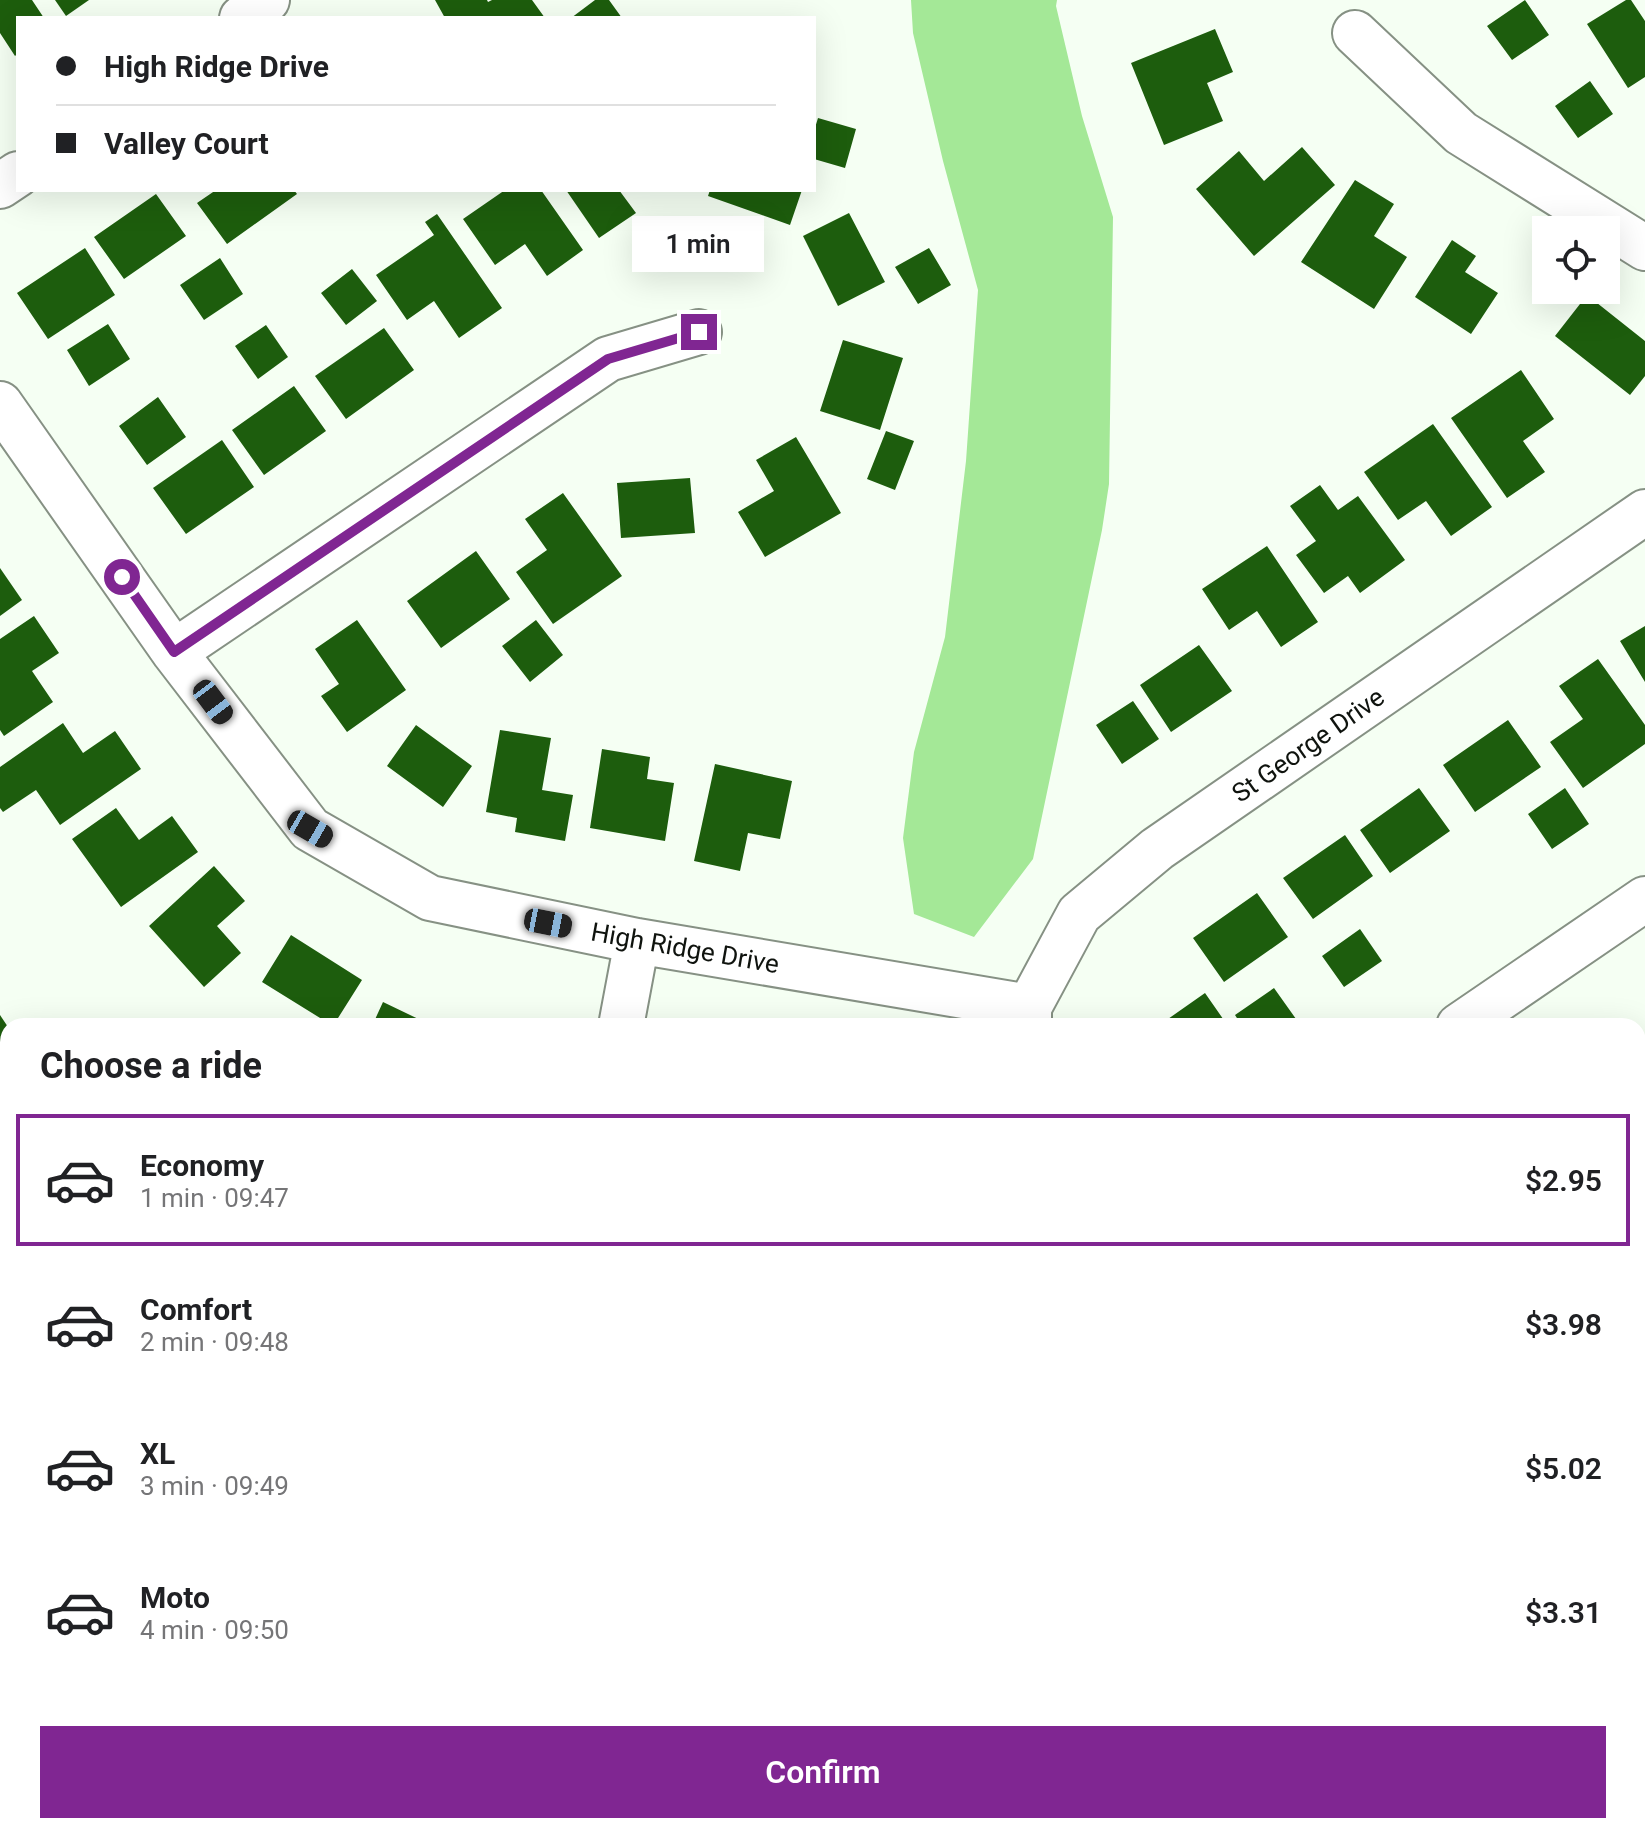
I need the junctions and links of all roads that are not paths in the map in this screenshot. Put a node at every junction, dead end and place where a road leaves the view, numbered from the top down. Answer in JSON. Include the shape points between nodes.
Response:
{"nodes":[{"id":1,"x":267,"y":0,"type":"edge"},
{"id":2,"x":245,"y":16,"type":"edge"},
{"id":3,"x":1355,"y":33,"type":"dead end"},
{"id":4,"x":1645,"y":248,"type":"edge"},
{"id":5,"x":699,"y":332,"type":"dead end"},
{"id":6,"x":0,"y":404,"type":"edge"},
{"id":7,"x":1645,"y":512,"type":"edge"},
{"id":8,"x":174,"y":652,"type":"junction"},
{"id":9,"x":1645,"y":899,"type":"edge"},
{"id":10,"x":637,"y":941,"type":"junction"},
{"id":11,"x":1029,"y":1017,"type":"edge"},
{"id":12,"x":623,"y":1018,"type":"edge"},
{"id":13,"x":1471,"y":1018,"type":"edge"}],
"edges":[{"from":1,"to":2,"type":"street"},
{"from":3,"to":4,"type":"street","via":[[1461,133]]},
{"from":5,"to":8,"type":"street","via":[[608,359]]},
{"from":6,"to":8,"type":"street","name":"High Ridge Drive"},
{"from":7,"to":11,"type":"street","name":"St George Drive","via":[[1157,849],[1079,914]]},
{"from":8,"to":10,"type":"street","name":"High Ridge Drive","via":[[310,829],[430,898]]},
{"from":9,"to":13,"type":"street"},
{"from":10,"to":11,"type":"street","name":"High Ridge Drive"},
{"from":10,"to":12,"type":"street"}]}
